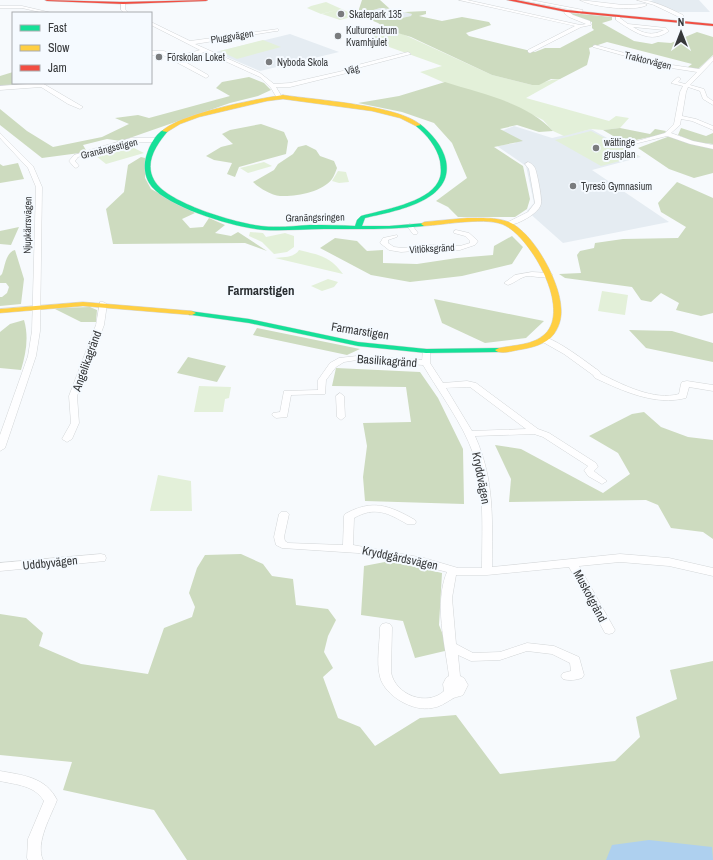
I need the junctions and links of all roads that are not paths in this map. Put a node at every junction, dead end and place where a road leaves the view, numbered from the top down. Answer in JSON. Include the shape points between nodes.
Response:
{"nodes":[{"id":1,"x":47,"y":0,"type":"edge"},
{"id":2,"x":206,"y":0,"type":"edge"},
{"id":3,"x":461,"y":0,"type":"edge"},
{"id":4,"x":509,"y":0,"type":"edge"},
{"id":5,"x":523,"y":0,"type":"edge"},
{"id":6,"x":584,"y":0,"type":"edge"},
{"id":7,"x":639,"y":0,"type":"edge"},
{"id":8,"x":123,"y":3,"type":"junction"},
{"id":9,"x":647,"y":3,"type":"junction"},
{"id":10,"x":0,"y":7,"type":"edge"},
{"id":11,"x":566,"y":11,"type":"junction"},
{"id":12,"x":581,"y":11,"type":"junction"},
{"id":13,"x":44,"y":12,"type":"edge"},
{"id":14,"x":126,"y":12,"type":"edge"},
{"id":15,"x":618,"y":16,"type":"junction"},
{"id":16,"x":682,"y":22,"type":"junction"},
{"id":17,"x":152,"y":24,"type":"edge"},
{"id":18,"x":628,"y":25,"type":"junction"},
{"id":19,"x":713,"y":25,"type":"edge"},
{"id":20,"x":580,"y":26,"type":"junction"},
{"id":21,"x":276,"y":30,"type":"dead end"},
{"id":22,"x":189,"y":43,"type":"junction"},
{"id":23,"x":595,"y":46,"type":"dead end"},
{"id":24,"x":206,"y":50,"type":"junction"},
{"id":25,"x":530,"y":51,"type":"dead end"},
{"id":26,"x":152,"y":53,"type":"edge"},
{"id":27,"x":408,"y":54,"type":"dead end"},
{"id":28,"x":713,"y":58,"type":"edge"},
{"id":29,"x":178,"y":59,"type":"junction"},
{"id":30,"x":702,"y":69,"type":"junction"},
{"id":31,"x":713,"y":69,"type":"edge"},
{"id":32,"x":206,"y":76,"type":"dead end"},
{"id":33,"x":678,"y":80,"type":"dead end"},
{"id":34,"x":273,"y":86,"type":"junction"},
{"id":35,"x":687,"y":86,"type":"junction"},
{"id":36,"x":0,"y":88,"type":"edge"},
{"id":37,"x":279,"y":97,"type":"junction"},
{"id":38,"x":713,"y":103,"type":"edge"},
{"id":39,"x":80,"y":107,"type":"dead end"},
{"id":40,"x":679,"y":117,"type":"junction"},
{"id":41,"x":713,"y":128,"type":"edge"},
{"id":42,"x":667,"y":134,"type":"junction"},
{"id":43,"x":0,"y":135,"type":"edge"},
{"id":44,"x":156,"y":140,"type":"junction"},
{"id":45,"x":3,"y":142,"type":"edge"},
{"id":46,"x":632,"y":144,"type":"dead end"},
{"id":47,"x":713,"y":147,"type":"edge"},
{"id":48,"x":528,"y":164,"type":"dead end"},
{"id":49,"x":76,"y":166,"type":"dead end"},
{"id":50,"x":508,"y":224,"type":"junction"},
{"id":51,"x":358,"y":228,"type":"junction"},
{"id":52,"x":456,"y":232,"type":"dead end"},
{"id":53,"x":395,"y":236,"type":"dead end"},
{"id":54,"x":549,"y":275,"type":"junction"},
{"id":55,"x":508,"y":283,"type":"dead end"},
{"id":56,"x":103,"y":304,"type":"junction"},
{"id":57,"x":36,"y":306,"type":"junction"},
{"id":58,"x":0,"y":311,"type":"edge"},
{"id":59,"x":544,"y":339,"type":"junction"},
{"id":60,"x":426,"y":351,"type":"junction"},
{"id":61,"x":426,"y":363,"type":"junction"},
{"id":62,"x":440,"y":386,"type":"junction"},
{"id":63,"x":713,"y":388,"type":"edge"},
{"id":64,"x":340,"y":396,"type":"dead end"},
{"id":65,"x":276,"y":416,"type":"dead end"},
{"id":66,"x":341,"y":417,"type":"dead end"},
{"id":67,"x":535,"y":431,"type":"junction"},
{"id":68,"x":470,"y":434,"type":"junction"},
{"id":69,"x":67,"y":439,"type":"dead end"},
{"id":70,"x":0,"y":448,"type":"edge"},
{"id":71,"x":602,"y":481,"type":"dead end"},
{"id":72,"x":284,"y":514,"type":"dead end"},
{"id":73,"x":411,"y":522,"type":"dead end"},
{"id":74,"x":348,"y":548,"type":"junction"},
{"id":75,"x":101,"y":558,"type":"dead end"},
{"id":76,"x":572,"y":563,"type":"junction"},
{"id":77,"x":0,"y":567,"type":"edge"},
{"id":78,"x":453,"y":570,"type":"junction"},
{"id":79,"x":487,"y":571,"type":"junction"},
{"id":80,"x":713,"y":572,"type":"edge"},
{"id":81,"x":386,"y":627,"type":"dead end"},
{"id":82,"x":609,"y":630,"type":"dead end"},
{"id":83,"x":451,"y":646,"type":"junction"},
{"id":84,"x":567,"y":676,"type":"dead end"},
{"id":85,"x":0,"y":776,"type":"edge"},
{"id":86,"x":33,"y":859,"type":"edge"}],
"edges":[{"from":1,"to":8,"type":"street"},
{"from":2,"to":8,"type":"street"},
{"from":3,"to":20,"type":"street"},
{"from":4,"to":11,"type":"street"},
{"from":5,"to":12,"type":"street"},
{"from":6,"to":9,"type":"street","via":[[638,7]]},
{"from":6,"to":12,"type":"street"},
{"from":7,"to":9,"type":"street"},
{"from":8,"to":14,"type":"street"},
{"from":9,"to":16,"type":"street","via":[[681,16]]},
{"from":10,"to":13,"type":"street"},
{"from":11,"to":12,"type":"street"},
{"from":11,"to":20,"type":"street","via":[[566,14],[586,20],[589,24]]},
{"from":12,"to":15,"type":"street"},
{"from":15,"to":16,"type":"street"},
{"from":15,"to":18,"type":"street","via":[[618,19]]},
{"from":16,"to":19,"type":"street"},
{"from":17,"to":22,"type":"street"},
{"from":18,"to":18,"type":"street","via":[[648,36],[658,36],[667,31]]},
{"from":20,"to":25,"type":"street"},
{"from":21,"to":22,"type":"street","name":"Pluggvägen"},
{"from":22,"to":24,"type":"street"},
{"from":23,"to":30,"type":"street","name":"Traktorvägen","via":[[665,65]]},
{"from":24,"to":29,"type":"street"},
{"from":24,"to":34,"type":"street","via":[[258,74]]},
{"from":26,"to":29,"type":"street","via":[[164,53]]},
{"from":27,"to":34,"type":"street","name":"Väg","via":[[290,85]]},
{"from":28,"to":30,"type":"street"},
{"from":29,"to":32,"type":"street"},
{"from":30,"to":31,"type":"street","name":"Traktorvägen"},
{"from":30,"to":35,"type":"street"},
{"from":33,"to":35,"type":"street","via":[[674,83]]},
{"from":34,"to":37,"type":"street"},
{"from":35,"to":38,"type":"street","via":[[699,88],[705,98]]},
{"from":35,"to":40,"type":"street","via":[[680,102]]},
{"from":36,"to":39,"type":"street","via":[[42,84]]},
{"from":37,"to":44,"type":"street","name":"Granängsringen","via":[[193,118],[169,128]]},
{"from":37,"to":51,"type":"street","name":"Granängsringen","via":[[358,107],[390,114],[416,125],[427,132],[436,143],[445,164],[445,176],[437,189],[419,201],[363,217]]},
{"from":40,"to":41,"type":"street"},
{"from":40,"to":42,"type":"street","via":[[677,125]]},
{"from":42,"to":46,"type":"street"},
{"from":42,"to":47,"type":"street"},
{"from":43,"to":45,"type":"street","name":"Njupkärrsvägen"},
{"from":44,"to":49,"type":"street","name":"Granängsstigen","via":[[131,140],[76,156],[72,161]]},
{"from":44,"to":51,"type":"street","name":"Granängsringen","via":[[150,150],[147,171],[153,184],[167,195],[211,216],[263,228]]},
{"from":45,"to":57,"type":"street","name":"Njupkärrsvägen","via":[[31,167],[39,187]]},
{"from":48,"to":50,"type":"street","via":[[532,169],[537,206]]},
{"from":50,"to":51,"type":"street","via":[[479,220],[413,230]]},
{"from":50,"to":54,"type":"street","via":[[527,238]]},
{"from":52,"to":53,"type":"street","name":"Vitlöksgränd","via":[[467,234],[474,240],[473,244],[398,250],[384,244],[385,239]]},
{"from":54,"to":55,"type":"street","via":[[526,274]]},
{"from":54,"to":59,"type":"street","via":[[554,287],[558,315],[551,333]]},
{"from":56,"to":57,"type":"street","name":"Farmarstigen"},
{"from":56,"to":60,"type":"street","name":"Farmarstigen","via":[[229,317],[358,344]]},
{"from":56,"to":69,"type":"street","name":"Angelikagränd","via":[[100,325],[73,396],[75,423]]},
{"from":57,"to":58,"type":"street"},
{"from":57,"to":70,"type":"street","name":"Njupkärrsvägen","via":[[32,356]]},
{"from":59,"to":60,"type":"street","name":"Farmarstigen","via":[[532,344],[496,350]]},
{"from":59,"to":63,"type":"street","via":[[567,352],[598,376],[628,391],[662,398],[676,398],[683,396],[685,384]]},
{"from":60,"to":61,"type":"street"},
{"from":61,"to":62,"type":"street","name":"Kryddvägen"},
{"from":61,"to":65,"type":"street","name":"Basilikagränd","via":[[357,358],[342,360],[333,365],[322,380],[322,392],[287,393],[284,415]]},
{"from":62,"to":67,"type":"street","via":[[473,385]]},
{"from":62,"to":68,"type":"street","name":"Kryddvägen"},
{"from":64,"to":66,"type":"street"},
{"from":67,"to":68,"type":"street"},
{"from":67,"to":71,"type":"street","via":[[546,435],[593,465],[589,470],[591,474]]},
{"from":68,"to":79,"type":"street","name":"Kryddvägen","via":[[482,469],[487,500]]},
{"from":72,"to":74,"type":"street","name":"Kryddgårdsvägen","via":[[280,543],[286,546]]},
{"from":73,"to":74,"type":"street","name":"Kryddgårdsvägen","via":[[388,509],[377,507],[362,510],[350,516]]},
{"from":74,"to":78,"type":"street","name":"Kryddgårdsvägen"},
{"from":75,"to":77,"type":"street","name":"Uddbyvägen"},
{"from":76,"to":79,"type":"street"},
{"from":76,"to":80,"type":"street","via":[[620,558],[669,562]]},
{"from":76,"to":82,"type":"street","name":"Muskotgränd"},
{"from":78,"to":79,"type":"street"},
{"from":78,"to":83,"type":"street","via":[[446,599]]},
{"from":81,"to":83,"type":"street","via":[[386,677],[393,689],[412,702],[431,704],[442,701],[452,692],[447,684],[455,680]]},
{"from":83,"to":84,"type":"street","via":[[471,657],[500,656],[527,648],[554,650],[575,660],[578,675]]},
{"from":85,"to":86,"type":"street","via":[[35,784],[45,789],[50,800],[34,839]]}]}
